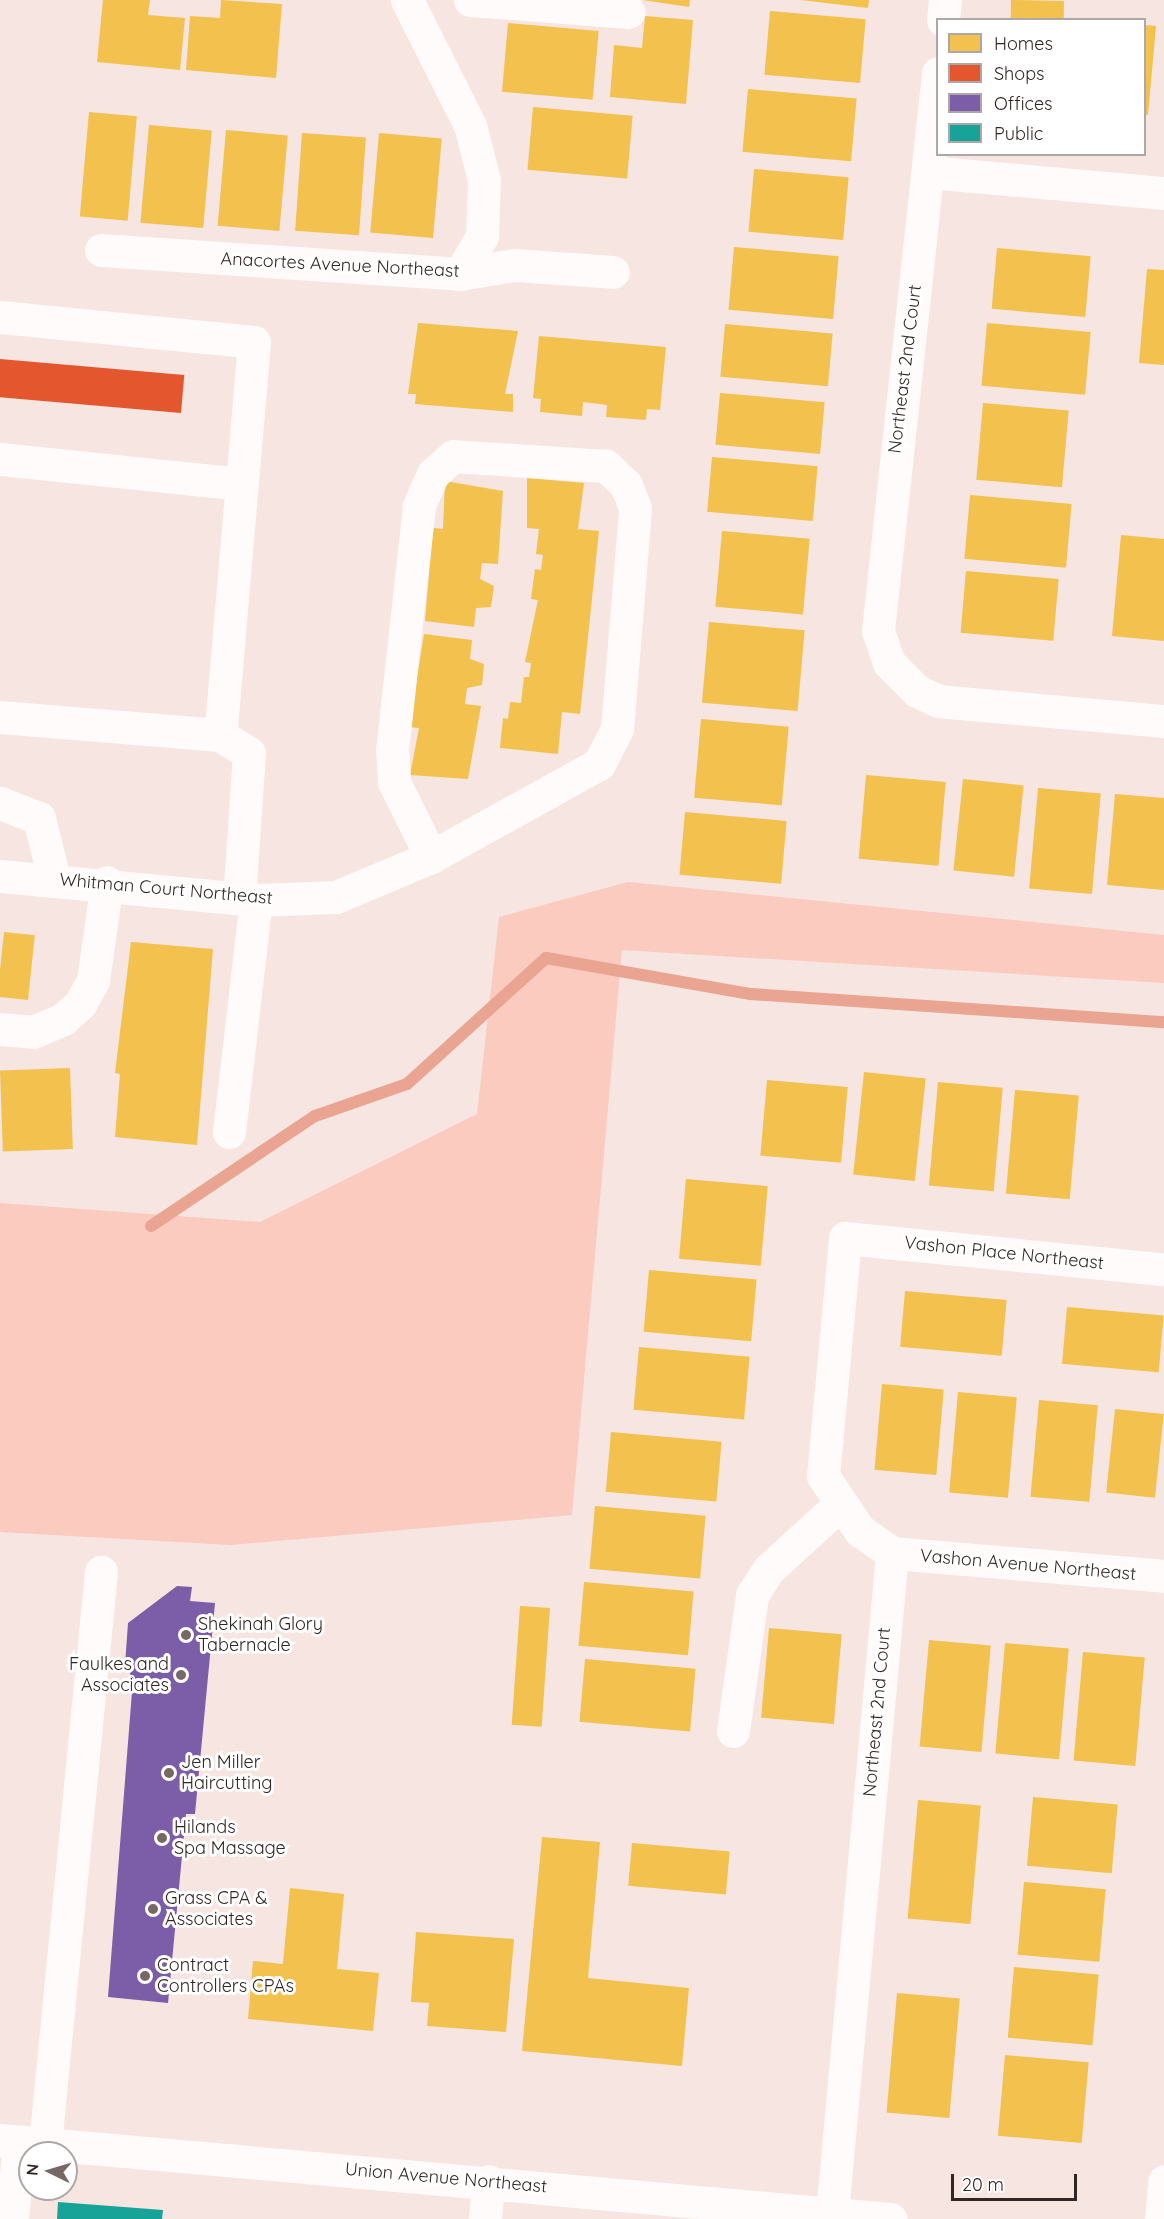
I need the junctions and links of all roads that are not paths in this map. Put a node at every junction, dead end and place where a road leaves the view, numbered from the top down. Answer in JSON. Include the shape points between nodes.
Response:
{"nodes":[{"id":1,"x":408,"y":0,"type":"edge"},
{"id":2,"x":470,"y":0,"type":"edge"},
{"id":3,"x":945,"y":0,"type":"edge"},
{"id":4,"x":629,"y":12,"type":"dead end"},
{"id":5,"x":943,"y":18,"type":"edge"},
{"id":6,"x":936,"y":93,"type":"edge"},
{"id":7,"x":928,"y":172,"type":"junction"},
{"id":8,"x":1164,"y":193,"type":"edge"},
{"id":9,"x":101,"y":250,"type":"dead end"},
{"id":10,"x":613,"y":272,"type":"dead end"},
{"id":11,"x":460,"y":274,"type":"junction"},
{"id":12,"x":0,"y":317,"type":"edge"},
{"id":13,"x":0,"y":459,"type":"edge"},
{"id":14,"x":242,"y":484,"type":"junction"},
{"id":15,"x":0,"y":717,"type":"edge"},
{"id":16,"x":1164,"y":721,"type":"edge"},
{"id":17,"x":220,"y":735,"type":"junction"},
{"id":18,"x":0,"y":803,"type":"edge"},
{"id":19,"x":432,"y":857,"type":"junction"},
{"id":20,"x":0,"y":876,"type":"edge"},
{"id":21,"x":54,"y":879,"type":"junction"},
{"id":22,"x":107,"y":882,"type":"junction"},
{"id":23,"x":248,"y":899,"type":"junction"},
{"id":24,"x":0,"y":1029,"type":"edge"},
{"id":25,"x":229,"y":1132,"type":"dead end"},
{"id":26,"x":1164,"y":1269,"type":"edge"},
{"id":27,"x":839,"y":1505,"type":"junction"},
{"id":28,"x":892,"y":1553,"type":"junction"},
{"id":29,"x":101,"y":1572,"type":"dead end"},
{"id":30,"x":1164,"y":1576,"type":"edge"},
{"id":31,"x":733,"y":1731,"type":"dead end"},
{"id":32,"x":21,"y":2141,"type":"edge"},
{"id":33,"x":78,"y":2146,"type":"edge"},
{"id":34,"x":18,"y":2167,"type":"edge"},
{"id":35,"x":488,"y":2181,"type":"junction"},
{"id":36,"x":1164,"y":2181,"type":"edge"},
{"id":37,"x":832,"y":2214,"type":"junction"},
{"id":38,"x":12,"y":2219,"type":"edge"},
{"id":39,"x":485,"y":2219,"type":"edge"},
{"id":40,"x":891,"y":2219,"type":"edge"},
{"id":41,"x":1161,"y":2219,"type":"edge"}],
"edges":[{"from":1,"to":11,"type":"street","via":[[470,125],[484,180],[482,236]]},
{"from":2,"to":4,"type":"street"},
{"from":3,"to":5,"type":"street"},
{"from":6,"to":7,"type":"street","name":"Northeast 2nd Court"},
{"from":7,"to":8,"type":"street"},
{"from":7,"to":16,"type":"street","name":"Northeast 2nd Court","via":[[880,584],[878,631],[890,663],[916,691],[938,701]]},
{"from":9,"to":11,"type":"street","name":"Anacortes Avenue Northeast"},
{"from":10,"to":11,"type":"street","name":"Anacortes Avenue Northeast","via":[[514,265]]},
{"from":12,"to":14,"type":"street","via":[[254,342]]},
{"from":13,"to":14,"type":"street"},
{"from":14,"to":17,"type":"street"},
{"from":15,"to":17,"type":"street"},
{"from":17,"to":23,"type":"street","via":[[249,753]]},
{"from":18,"to":21,"type":"street","via":[[39,818]]},
{"from":19,"to":19,"type":"street","name":"Whitman Court Northeast","via":[[394,782],[392,750],[419,506],[433,474],[453,456],[606,466],[626,485],[635,508],[617,729],[599,764]]},
{"from":19,"to":23,"type":"street","name":"Whitman Court Northeast","via":[[336,897]]},
{"from":20,"to":21,"type":"street","name":"Whitman Court Northeast"},
{"from":21,"to":22,"type":"street","name":"Whitman Court Northeast"},
{"from":22,"to":23,"type":"street","name":"Whitman Court Northeast"},
{"from":22,"to":24,"type":"street","via":[[93,981],[80,1005],[63,1019],[33,1032]]},
{"from":23,"to":25,"type":"street"},
{"from":26,"to":27,"type":"street","name":"Vashon Place Northeast","via":[[845,1238],[823,1476]]},
{"from":27,"to":28,"type":"street","via":[[860,1531]]},
{"from":27,"to":31,"type":"street","via":[[769,1569],[752,1595]]},
{"from":28,"to":30,"type":"street","name":"Vashon Avenue Northeast"},
{"from":28,"to":37,"type":"street","name":"Northeast 2nd Court"},
{"from":29,"to":32,"type":"street"},
{"from":33,"to":35,"type":"street","name":"Union Avenue Northeast"},
{"from":34,"to":38,"type":"street"},
{"from":35,"to":37,"type":"street","name":"Union Avenue Northeast"},
{"from":35,"to":39,"type":"street"},
{"from":36,"to":41,"type":"street"},
{"from":37,"to":40,"type":"street","name":"Union Avenue Northeast"}]}
